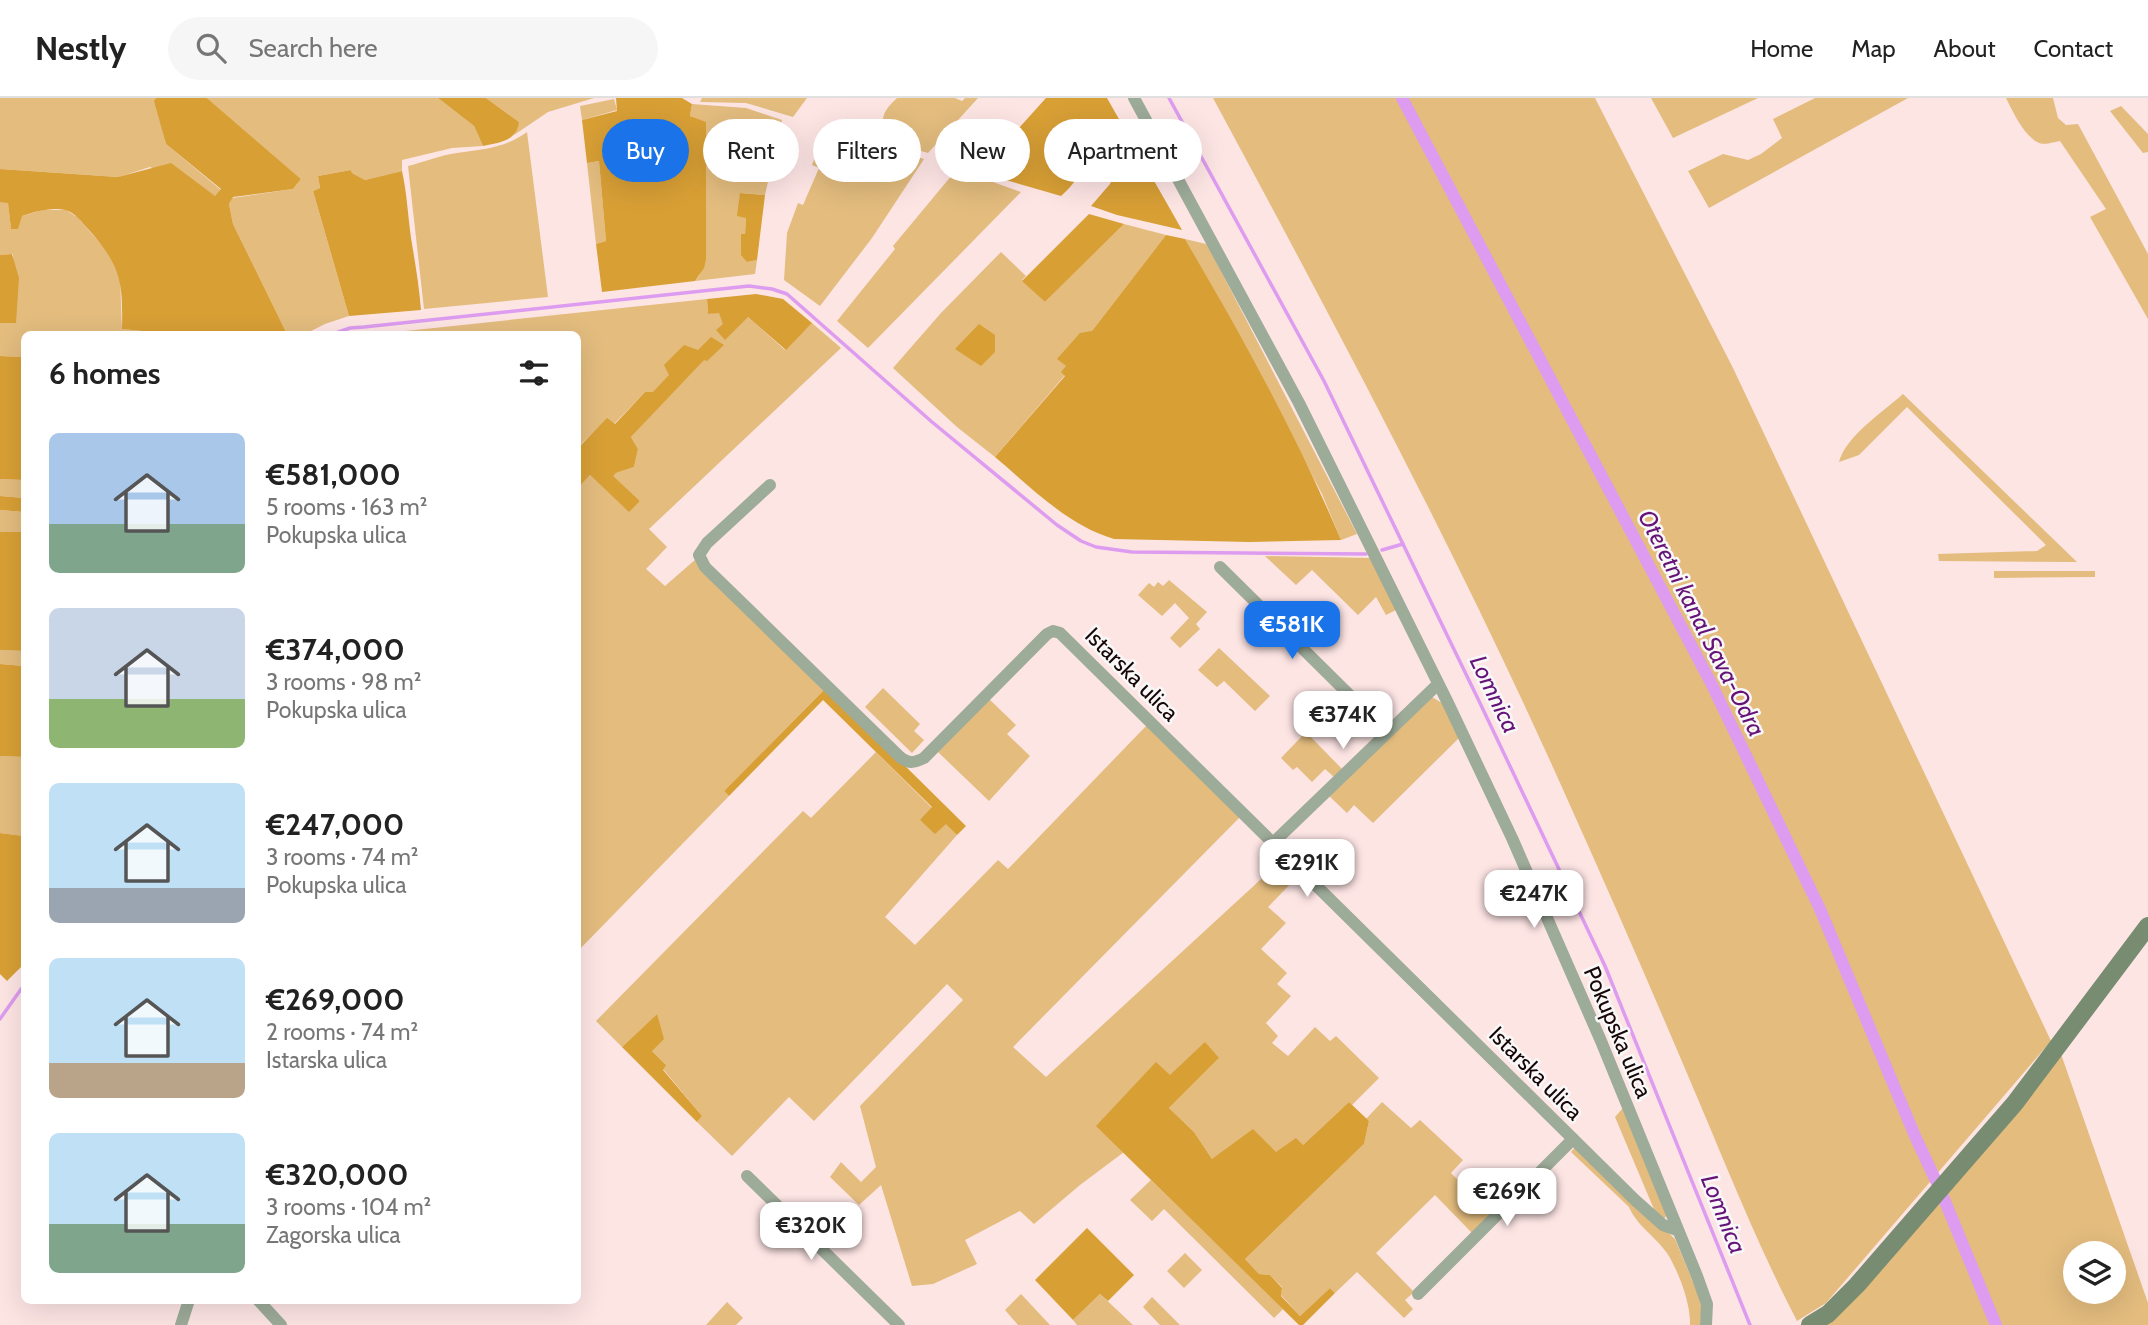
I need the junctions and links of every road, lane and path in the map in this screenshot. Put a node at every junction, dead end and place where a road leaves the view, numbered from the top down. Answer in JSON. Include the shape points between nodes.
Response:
{"nodes":[{"id":1,"x":1134,"y":98,"type":"edge"},
{"id":2,"x":770,"y":485,"type":"dead end"},
{"id":3,"x":1220,"y":567,"type":"dead end"},
{"id":4,"x":1438,"y":684,"type":"junction"},
{"id":5,"x":1387,"y":732,"type":"junction"},
{"id":6,"x":1273,"y":842,"type":"junction"},
{"id":7,"x":2146,"y":933,"type":"edge"},
{"id":8,"x":1573,"y":1139,"type":"junction"},
{"id":9,"x":747,"y":1176,"type":"dead end"},
{"id":10,"x":1678,"y":1230,"type":"junction"},
{"id":11,"x":1418,"y":1294,"type":"dead end"},
{"id":12,"x":188,"y":1304,"type":"edge"},
{"id":13,"x":262,"y":1304,"type":"edge"},
{"id":14,"x":181,"y":1325,"type":"edge"},
{"id":15,"x":281,"y":1325,"type":"edge"},
{"id":16,"x":899,"y":1325,"type":"edge"},
{"id":17,"x":1706,"y":1325,"type":"edge"},
{"id":18,"x":1810,"y":1325,"type":"edge"}],
"edges":[{"from":1,"to":4,"type":"street","name":"Pokupska ulica","via":[[1300,403]]},
{"from":2,"to":6,"type":"street","name":"Istarska ulica","via":[[707,543],[699,555],[701,561],[907,762],[924,758],[1053,631],[1066,637]]},
{"from":3,"to":5,"type":"street"},
{"from":4,"to":5,"type":"street"},
{"from":4,"to":10,"type":"street","name":"Pokupska ulica","via":[[1518,851]]},
{"from":5,"to":6,"type":"street"},
{"from":6,"to":8,"type":"street","name":"Istarska ulica"},
{"from":7,"to":18,"type":"street","via":[[2015,1103],[1841,1303]]},
{"from":8,"to":10,"type":"street","name":"Istarska ulica","via":[[1663,1224]]},
{"from":8,"to":11,"type":"street","name":"Istarska ulica"},
{"from":9,"to":16,"type":"street"},
{"from":10,"to":17,"type":"street","name":"Pokupska ulica","via":[[1707,1304]]},
{"from":12,"to":14,"type":"street"},
{"from":13,"to":15,"type":"street"}]}
